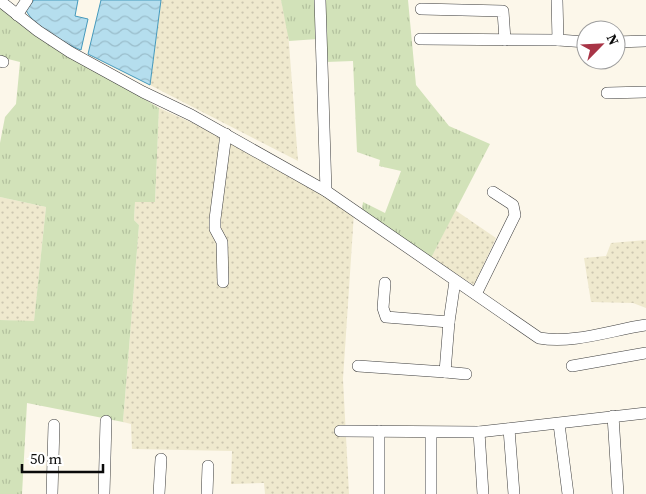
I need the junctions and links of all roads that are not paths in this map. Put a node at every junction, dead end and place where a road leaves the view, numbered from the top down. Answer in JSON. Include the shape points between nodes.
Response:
{"nodes":[{"id":1,"x":27,"y":0,"type":"edge"},
{"id":2,"x":320,"y":0,"type":"edge"},
{"id":3,"x":558,"y":0,"type":"edge"},
{"id":4,"x":0,"y":1,"type":"edge"},
{"id":5,"x":420,"y":8,"type":"dead end"},
{"id":6,"x":17,"y":15,"type":"junction"},
{"id":7,"x":420,"y":39,"type":"dead end"},
{"id":8,"x":505,"y":40,"type":"junction"},
{"id":9,"x":558,"y":40,"type":"junction"},
{"id":10,"x":576,"y":41,"type":"edge"},
{"id":11,"x":646,"y":41,"type":"edge"},
{"id":12,"x":626,"y":42,"type":"edge"},
{"id":13,"x":646,"y":92,"type":"edge"},
{"id":14,"x":607,"y":93,"type":"dead end"},
{"id":15,"x":226,"y":134,"type":"junction"},
{"id":16,"x":326,"y":192,"type":"junction"},
{"id":17,"x":493,"y":192,"type":"dead end"},
{"id":18,"x":223,"y":282,"type":"dead end"},
{"id":19,"x":455,"y":282,"type":"junction"},
{"id":20,"x":385,"y":283,"type":"dead end"},
{"id":21,"x":476,"y":294,"type":"junction"},
{"id":22,"x":449,"y":322,"type":"junction"},
{"id":23,"x":646,"y":325,"type":"edge"},
{"id":24,"x":646,"y":353,"type":"edge"},
{"id":25,"x":358,"y":366,"type":"dead end"},
{"id":26,"x":572,"y":366,"type":"dead end"},
{"id":27,"x":445,"y":372,"type":"junction"},
{"id":28,"x":466,"y":374,"type":"dead end"},
{"id":29,"x":646,"y":413,"type":"edge"},
{"id":30,"x":613,"y":416,"type":"junction"},
{"id":31,"x":106,"y":421,"type":"dead end"},
{"id":32,"x":559,"y":424,"type":"junction"},
{"id":33,"x":54,"y":425,"type":"dead end"},
{"id":34,"x":509,"y":429,"type":"junction"},
{"id":35,"x":340,"y":431,"type":"dead end"},
{"id":36,"x":379,"y":432,"type":"junction"},
{"id":37,"x":479,"y":432,"type":"junction"},
{"id":38,"x":431,"y":433,"type":"junction"},
{"id":39,"x":161,"y":459,"type":"dead end"},
{"id":40,"x":208,"y":466,"type":"dead end"},
{"id":41,"x":52,"y":494,"type":"edge"},
{"id":42,"x":104,"y":494,"type":"edge"},
{"id":43,"x":159,"y":494,"type":"edge"},
{"id":44,"x":207,"y":494,"type":"edge"},
{"id":45,"x":379,"y":494,"type":"edge"},
{"id":46,"x":431,"y":494,"type":"edge"},
{"id":47,"x":483,"y":494,"type":"edge"},
{"id":48,"x":514,"y":494,"type":"edge"},
{"id":49,"x":568,"y":494,"type":"edge"},
{"id":50,"x":618,"y":494,"type":"edge"}],
"edges":[{"from":1,"to":6,"type":"street"},
{"from":2,"to":16,"type":"street"},
{"from":3,"to":9,"type":"street"},
{"from":4,"to":6,"type":"street"},
{"from":5,"to":8,"type":"street","via":[[503,11]]},
{"from":6,"to":15,"type":"street","via":[[85,60]]},
{"from":7,"to":8,"type":"street"},
{"from":8,"to":9,"type":"street"},
{"from":9,"to":10,"type":"street"},
{"from":11,"to":12,"type":"street"},
{"from":13,"to":14,"type":"street"},
{"from":15,"to":16,"type":"street"},
{"from":15,"to":18,"type":"street","via":[[215,219],[222,242]]},
{"from":16,"to":19,"type":"street"},
{"from":17,"to":21,"type":"street","via":[[513,205],[515,215]]},
{"from":19,"to":21,"type":"street"},
{"from":19,"to":22,"type":"street"},
{"from":20,"to":22,"type":"street","via":[[383,308],[386,317]]},
{"from":21,"to":23,"type":"street","via":[[540,338],[552,340]]},
{"from":22,"to":27,"type":"street"},
{"from":24,"to":26,"type":"street"},
{"from":25,"to":27,"type":"street"},
{"from":27,"to":28,"type":"street"},
{"from":29,"to":30,"type":"street"},
{"from":30,"to":32,"type":"street"},
{"from":30,"to":50,"type":"street"},
{"from":31,"to":42,"type":"street"},
{"from":32,"to":34,"type":"street"},
{"from":32,"to":49,"type":"street"},
{"from":33,"to":41,"type":"street"},
{"from":34,"to":37,"type":"street"},
{"from":34,"to":48,"type":"street"},
{"from":35,"to":36,"type":"street"},
{"from":36,"to":38,"type":"street"},
{"from":36,"to":45,"type":"street"},
{"from":37,"to":38,"type":"street"},
{"from":37,"to":47,"type":"street"},
{"from":38,"to":46,"type":"street"},
{"from":39,"to":43,"type":"street"},
{"from":40,"to":44,"type":"street"}]}
